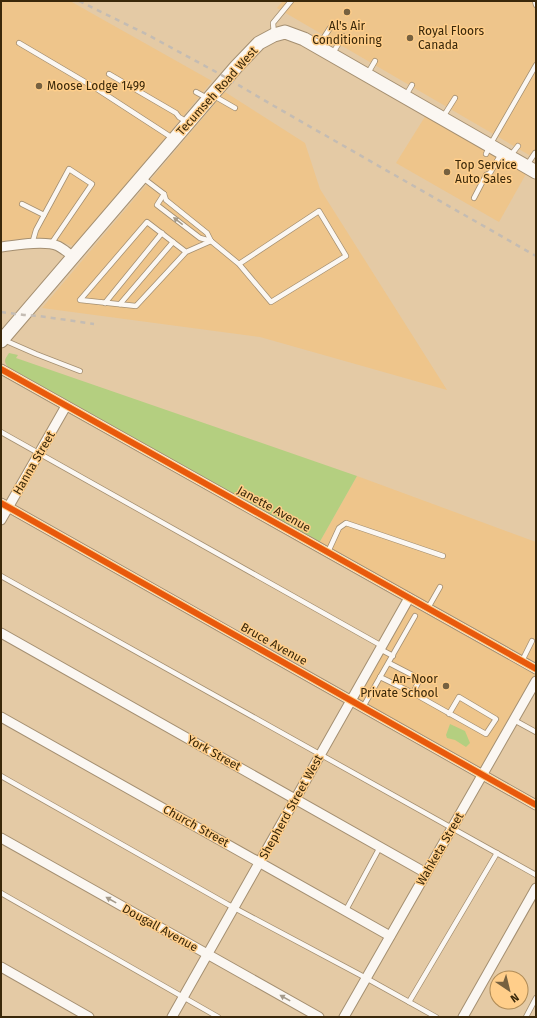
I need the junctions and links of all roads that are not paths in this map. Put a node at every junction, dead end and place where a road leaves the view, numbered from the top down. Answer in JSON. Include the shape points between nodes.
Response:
{"nodes":[{"id":1,"x":292,"y":1,"type":"edge"},
{"id":2,"x":535,"y":1,"type":"edge"},
{"id":3,"x":536,"y":5,"type":"edge"},
{"id":4,"x":330,"y":28,"type":"dead end"},
{"id":5,"x":274,"y":35,"type":"junction"},
{"id":6,"x":343,"y":36,"type":"dead end"},
{"id":7,"x":19,"y":43,"type":"dead end"},
{"id":8,"x":318,"y":47,"type":"junction"},
{"id":9,"x":332,"y":54,"type":"junction"},
{"id":10,"x":375,"y":61,"type":"dead end"},
{"id":11,"x":536,"y":65,"type":"edge"},
{"id":12,"x":109,"y":74,"type":"dead end"},
{"id":13,"x":367,"y":75,"type":"junction"},
{"id":14,"x":412,"y":85,"type":"dead end"},
{"id":15,"x":196,"y":92,"type":"dead end"},
{"id":16,"x":210,"y":97,"type":"junction"},
{"id":17,"x":406,"y":97,"type":"junction"},
{"id":18,"x":455,"y":98,"type":"dead end"},
{"id":19,"x":235,"y":108,"type":"dead end"},
{"id":20,"x":442,"y":118,"type":"junction"},
{"id":21,"x":188,"y":123,"type":"junction"},
{"id":22,"x":174,"y":139,"type":"junction"},
{"id":23,"x":518,"y":146,"type":"dead end"},
{"id":24,"x":488,"y":150,"type":"junction"},
{"id":25,"x":535,"y":153,"type":"edge"},
{"id":26,"x":506,"y":155,"type":"junction"},
{"id":27,"x":531,"y":169,"type":"edge"},
{"id":28,"x":142,"y":177,"type":"junction"},
{"id":29,"x":164,"y":194,"type":"junction"},
{"id":30,"x":474,"y":198,"type":"dead end"},
{"id":31,"x":22,"y":204,"type":"dead end"},
{"id":32,"x":44,"y":215,"type":"junction"},
{"id":33,"x":162,"y":233,"type":"junction"},
{"id":34,"x":211,"y":241,"type":"junction"},
{"id":35,"x":173,"y":242,"type":"junction"},
{"id":36,"x":32,"y":244,"type":"junction"},
{"id":37,"x":51,"y":244,"type":"junction"},
{"id":38,"x":1,"y":247,"type":"edge"},
{"id":39,"x":186,"y":252,"type":"junction"},
{"id":40,"x":74,"y":257,"type":"junction"},
{"id":41,"x":239,"y":264,"type":"junction"},
{"id":42,"x":105,"y":303,"type":"junction"},
{"id":43,"x":120,"y":304,"type":"junction"},
{"id":44,"x":2,"y":340,"type":"edge"},
{"id":45,"x":1,"y":369,"type":"edge"},
{"id":46,"x":80,"y":371,"type":"dead end"},
{"id":47,"x":66,"y":406,"type":"junction"},
{"id":48,"x":1,"y":432,"type":"edge"},
{"id":49,"x":39,"y":453,"type":"junction"},
{"id":50,"x":5,"y":505,"type":"edge"},
{"id":51,"x":1,"y":520,"type":"edge"},
{"id":52,"x":328,"y":552,"type":"junction"},
{"id":53,"x":443,"y":556,"type":"dead end"},
{"id":54,"x":1,"y":576,"type":"edge"},
{"id":55,"x":440,"y":587,"type":"dead end"},
{"id":56,"x":409,"y":598,"type":"junction"},
{"id":57,"x":428,"y":608,"type":"junction"},
{"id":58,"x":415,"y":616,"type":"dead end"},
{"id":59,"x":1,"y":633,"type":"edge"},
{"id":60,"x":532,"y":641,"type":"dead end"},
{"id":61,"x":381,"y":648,"type":"junction"},
{"id":62,"x":393,"y":656,"type":"junction"},
{"id":63,"x":522,"y":660,"type":"junction"},
{"id":64,"x":389,"y":663,"type":"junction"},
{"id":65,"x":536,"y":669,"type":"edge"},
{"id":66,"x":380,"y":677,"type":"junction"},
{"id":67,"x":536,"y":681,"type":"edge"},
{"id":68,"x":413,"y":693,"type":"junction"},
{"id":69,"x":351,"y":701,"type":"junction"},
{"id":70,"x":363,"y":707,"type":"junction"},
{"id":71,"x":449,"y":714,"type":"junction"},
{"id":72,"x":1,"y":717,"type":"edge"},
{"id":73,"x":514,"y":720,"type":"junction"},
{"id":74,"x":536,"y":732,"type":"edge"},
{"id":75,"x":321,"y":754,"type":"junction"},
{"id":76,"x":482,"y":775,"type":"junction"},
{"id":77,"x":1,"y":776,"type":"edge"},
{"id":78,"x":296,"y":799,"type":"junction"},
{"id":79,"x":536,"y":805,"type":"edge"},
{"id":80,"x":452,"y":828,"type":"junction"},
{"id":81,"x":1,"y":838,"type":"edge"},
{"id":82,"x":380,"y":847,"type":"junction"},
{"id":83,"x":497,"y":853,"type":"junction"},
{"id":84,"x":260,"y":862,"type":"junction"},
{"id":85,"x":426,"y":873,"type":"junction"},
{"id":86,"x":536,"y":875,"type":"edge"},
{"id":87,"x":536,"y":888,"type":"edge"},
{"id":88,"x":1,"y":894,"type":"edge"},
{"id":89,"x":234,"y":908,"type":"junction"},
{"id":90,"x":346,"y":910,"type":"junction"},
{"id":91,"x":390,"y":936,"type":"junction"},
{"id":92,"x":207,"y":954,"type":"junction"},
{"id":93,"x":1,"y":967,"type":"edge"},
{"id":94,"x":366,"y":978,"type":"junction"},
{"id":95,"x":183,"y":997,"type":"junction"},
{"id":96,"x":536,"y":998,"type":"edge"},
{"id":97,"x":409,"y":1002,"type":"junction"},
{"id":98,"x":89,"y":1017,"type":"edge"},
{"id":99,"x":172,"y":1017,"type":"edge"},
{"id":100,"x":218,"y":1017,"type":"edge"},
{"id":101,"x":319,"y":1017,"type":"edge"},
{"id":102,"x":344,"y":1017,"type":"edge"},
{"id":103,"x":436,"y":1017,"type":"edge"},
{"id":104,"x":463,"y":1017,"type":"edge"},
{"id":105,"x":526,"y":1017,"type":"edge"}],
"edges":[{"from":1,"to":5,"type":"lane","via":[[273,23]]},
{"from":2,"to":3,"type":"lane"},
{"from":4,"to":8,"type":"lane"},
{"from":5,"to":8,"type":"main road","via":[[285,32]]},
{"from":5,"to":16,"type":"main road","name":"Tecumseh Road West","via":[[259,43]]},
{"from":6,"to":9,"type":"lane"},
{"from":7,"to":22,"type":"lane"},
{"from":8,"to":9,"type":"main road"},
{"from":9,"to":13,"type":"main road"},
{"from":10,"to":13,"type":"lane"},
{"from":11,"to":24,"type":"lane"},
{"from":12,"to":21,"type":"lane","via":[[176,113]]},
{"from":13,"to":17,"type":"main road"},
{"from":14,"to":17,"type":"lane"},
{"from":15,"to":16,"type":"lane"},
{"from":16,"to":19,"type":"lane"},
{"from":16,"to":21,"type":"main road","name":"Tecumseh Road West"},
{"from":17,"to":20,"type":"main road"},
{"from":18,"to":20,"type":"lane"},
{"from":20,"to":24,"type":"main road"},
{"from":21,"to":22,"type":"main road","name":"Tecumseh Road West"},
{"from":22,"to":28,"type":"main road","name":"Tecumseh Road West"},
{"from":23,"to":26,"type":"lane"},
{"from":24,"to":26,"type":"main road"},
{"from":25,"to":27,"type":"lane"},
{"from":26,"to":27,"type":"main road"},
{"from":26,"to":30,"type":"lane","via":[[486,175]]},
{"from":28,"to":29,"type":"lane"},
{"from":28,"to":40,"type":"main road","name":"Tecumseh Road West"},
{"from":29,"to":34,"type":"lane","via":[[166,200],[207,233]]},
{"from":34,"to":29,"type":"lane","one_way":true,"via":[[200,238],[157,205]]},
{"from":31,"to":32,"type":"lane"},
{"from":32,"to":36,"type":"lane"},
{"from":32,"to":37,"type":"lane","via":[[69,169],[92,184]]},
{"from":33,"to":35,"type":"lane"},
{"from":33,"to":42,"type":"lane"},
{"from":33,"to":42,"type":"lane","via":[[148,222],[80,300]]},
{"from":34,"to":39,"type":"lane"},
{"from":34,"to":41,"type":"lane"},
{"from":35,"to":39,"type":"lane"},
{"from":35,"to":43,"type":"lane"},
{"from":36,"to":37,"type":"street"},
{"from":36,"to":38,"type":"street"},
{"from":37,"to":40,"type":"street"},
{"from":39,"to":43,"type":"lane","via":[[136,306]]},
{"from":40,"to":44,"type":"main road","name":"Tecumseh Road West"},
{"from":41,"to":41,"type":"lane","via":[[319,211],[346,256],[270,302]]},
{"from":42,"to":43,"type":"lane"},
{"from":44,"to":46,"type":"lane"},
{"from":45,"to":47,"type":"street","name":"Janette Avenue"},
{"from":47,"to":49,"type":"street","name":"Hanna Street"},
{"from":47,"to":52,"type":"street","name":"Janette Avenue"},
{"from":48,"to":49,"type":"lane"},
{"from":49,"to":50,"type":"street","name":"Hanna Street"},
{"from":49,"to":61,"type":"lane"},
{"from":50,"to":51,"type":"street","name":"Hanna Street"},
{"from":50,"to":69,"type":"street","name":"Bruce Avenue"},
{"from":52,"to":53,"type":"lane","via":[[339,528],[346,523]]},
{"from":52,"to":56,"type":"street","name":"Janette Avenue"},
{"from":54,"to":75,"type":"lane"},
{"from":55,"to":57,"type":"lane"},
{"from":56,"to":57,"type":"street","name":"Janette Avenue"},
{"from":56,"to":61,"type":"street","name":"Shepherd Street West"},
{"from":57,"to":63,"type":"street","name":"Janette Avenue"},
{"from":58,"to":62,"type":"lane"},
{"from":59,"to":78,"type":"street","name":"York Street"},
{"from":60,"to":63,"type":"lane"},
{"from":61,"to":62,"type":"lane"},
{"from":61,"to":69,"type":"street","name":"Shepherd Street West"},
{"from":62,"to":64,"type":"lane"},
{"from":63,"to":65,"type":"street","name":"Janette Avenue"},
{"from":64,"to":66,"type":"lane"},
{"from":64,"to":68,"type":"lane","via":[[420,679]]},
{"from":66,"to":68,"type":"lane"},
{"from":66,"to":70,"type":"lane"},
{"from":67,"to":73,"type":"street","name":"Wahketa Street"},
{"from":68,"to":71,"type":"lane"},
{"from":69,"to":70,"type":"street","name":"Bruce Avenue"},
{"from":69,"to":75,"type":"street","name":"Shepherd Street West"},
{"from":70,"to":76,"type":"street","name":"Bruce Avenue"},
{"from":71,"to":71,"type":"lane","via":[[486,734],[496,719],[460,697]]},
{"from":72,"to":84,"type":"street","name":"Church Street"},
{"from":73,"to":74,"type":"lane"},
{"from":73,"to":76,"type":"street","name":"Wahketa Street"},
{"from":75,"to":78,"type":"street","name":"Shepherd Street West"},
{"from":75,"to":80,"type":"lane"},
{"from":76,"to":79,"type":"street","name":"Bruce Avenue"},
{"from":76,"to":80,"type":"street","name":"Wahketa Street"},
{"from":77,"to":89,"type":"lane"},
{"from":78,"to":82,"type":"street","name":"York Street"},
{"from":78,"to":84,"type":"street","name":"Shepherd Street West"},
{"from":80,"to":83,"type":"lane"},
{"from":80,"to":85,"type":"street","name":"Wahketa Street"},
{"from":92,"to":81,"type":"street","name":"Dougall Avenue","one_way":true},
{"from":82,"to":85,"type":"street","name":"York Street"},
{"from":82,"to":90,"type":"lane"},
{"from":83,"to":86,"type":"lane"},
{"from":83,"to":97,"type":"lane"},
{"from":84,"to":89,"type":"street","name":"Shepherd Street West"},
{"from":84,"to":90,"type":"street","name":"Church Street"},
{"from":85,"to":91,"type":"street","name":"Wahketa Street"},
{"from":87,"to":104,"type":"street"},
{"from":88,"to":95,"type":"lane"},
{"from":89,"to":92,"type":"street","name":"Shepherd Street West"},
{"from":89,"to":94,"type":"lane"},
{"from":90,"to":91,"type":"street","name":"Church Street"},
{"from":91,"to":94,"type":"street","name":"Wahketa Street"},
{"from":92,"to":95,"type":"street","name":"Shepherd Street West"},
{"from":101,"to":92,"type":"street","name":"Dougall Avenue","one_way":true},
{"from":93,"to":98,"type":"street"},
{"from":94,"to":97,"type":"lane"},
{"from":94,"to":102,"type":"street","name":"Wahketa Street"},
{"from":95,"to":99,"type":"street","name":"Shepherd Street West"},
{"from":95,"to":100,"type":"lane"},
{"from":96,"to":105,"type":"lane"},
{"from":97,"to":103,"type":"lane"}]}
